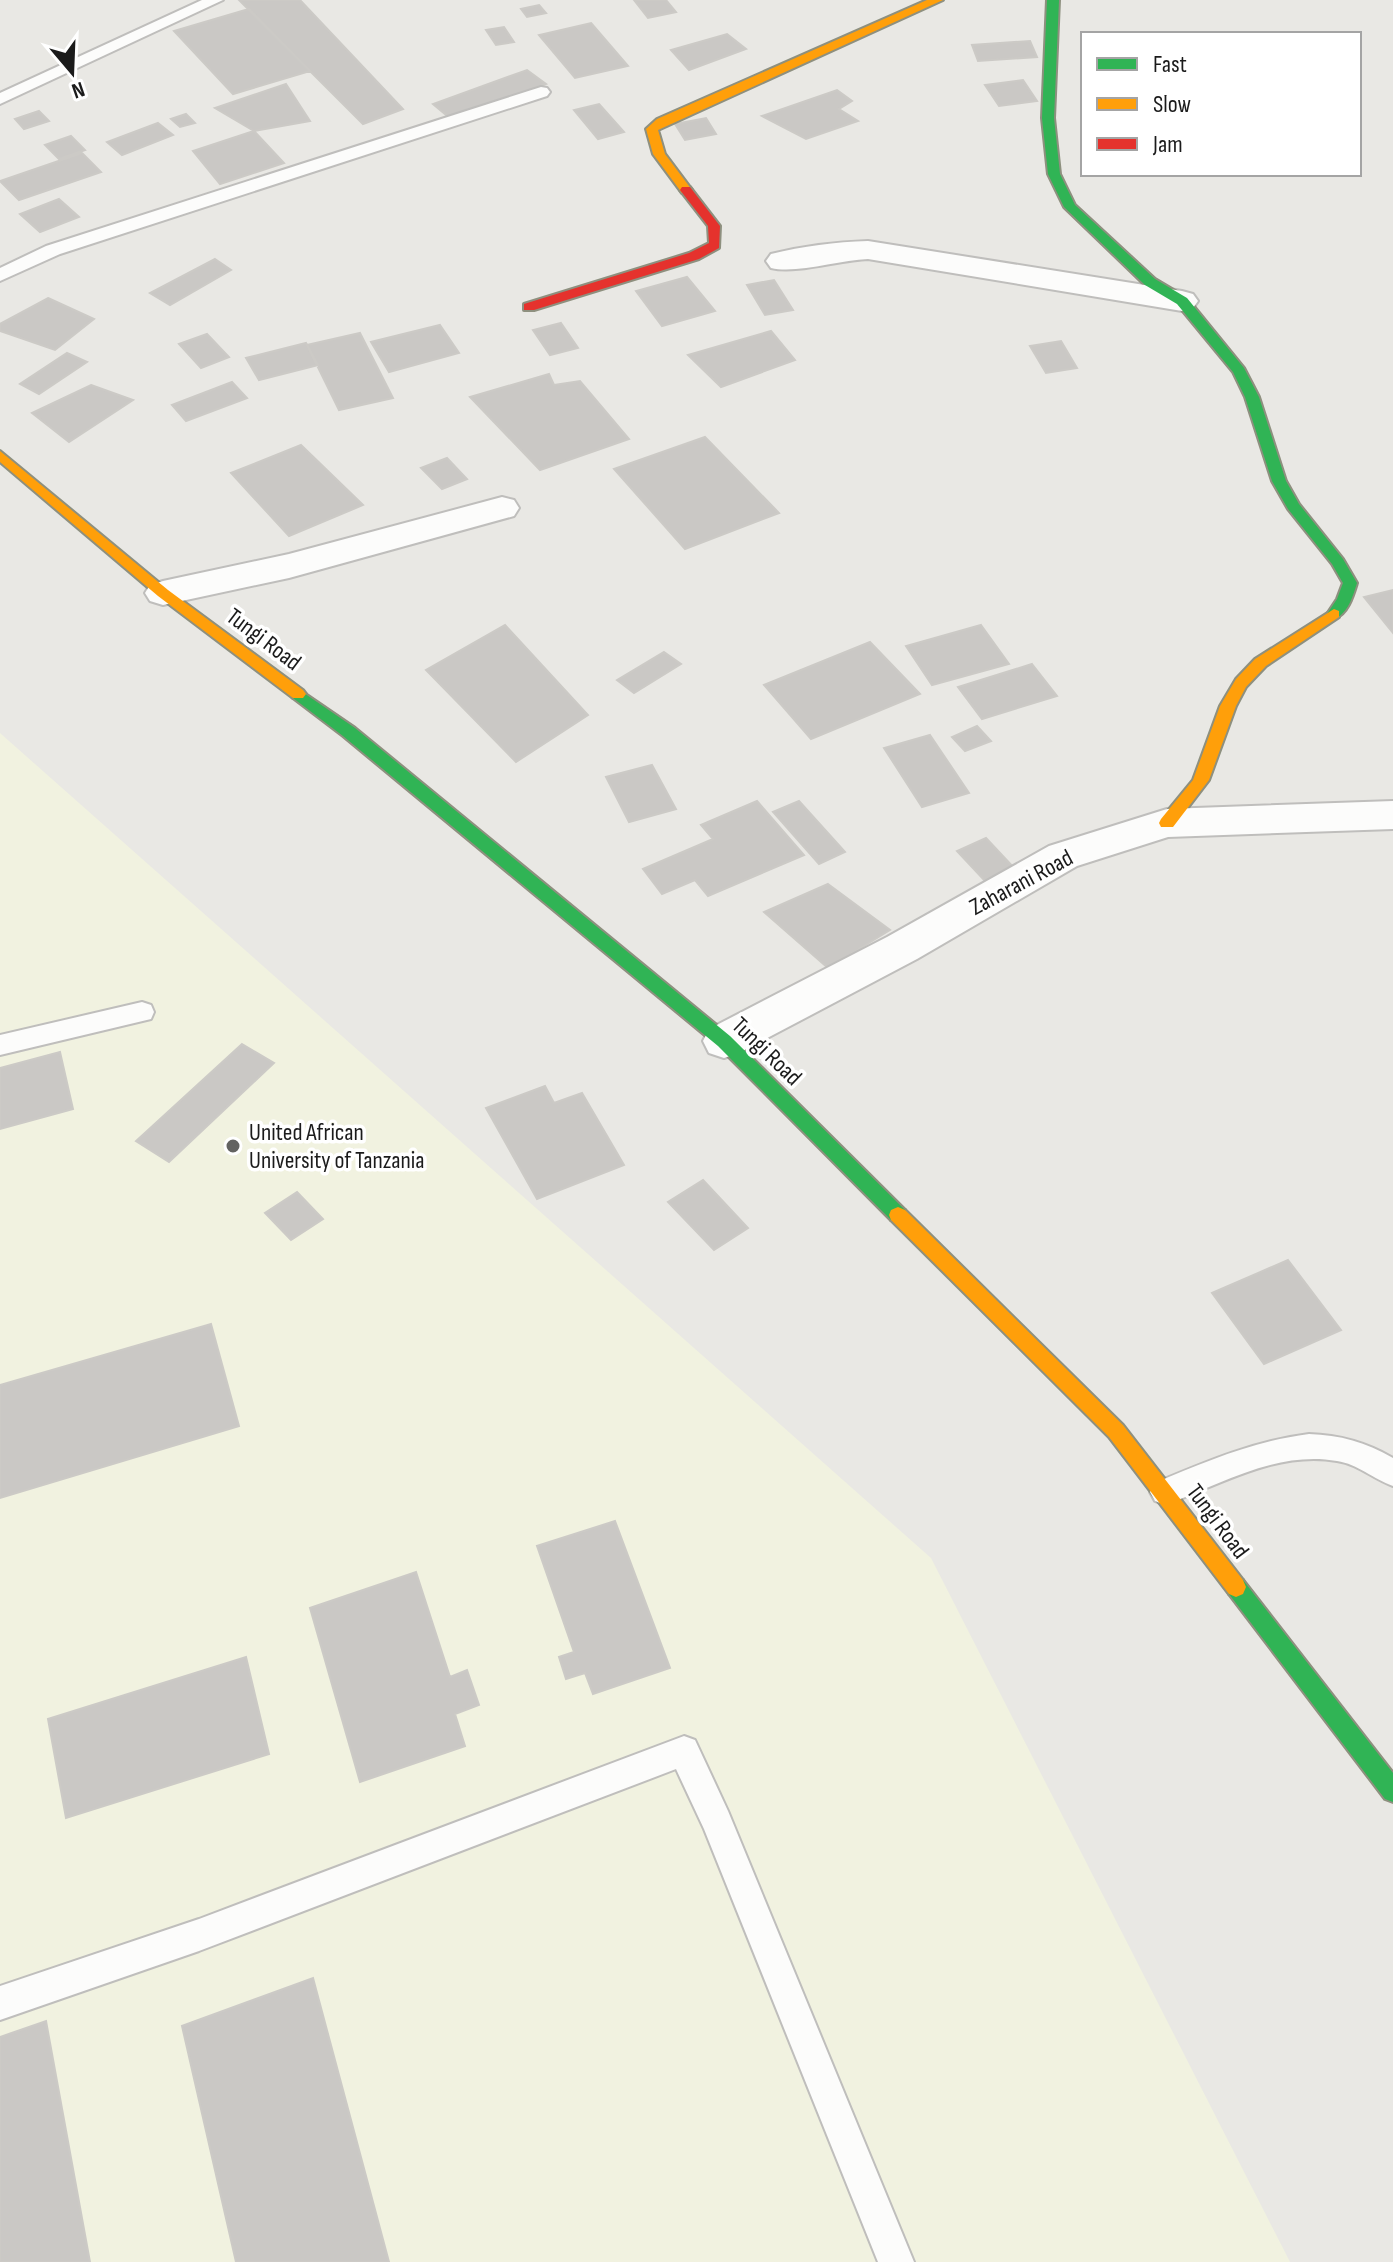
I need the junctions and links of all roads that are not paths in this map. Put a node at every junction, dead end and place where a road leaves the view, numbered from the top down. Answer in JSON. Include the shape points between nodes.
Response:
{"nodes":[{"id":1,"x":215,"y":0,"type":"edge"},
{"id":2,"x":937,"y":0,"type":"edge"},
{"id":3,"x":1053,"y":0,"type":"edge"},
{"id":4,"x":541,"y":92,"type":"dead end"},
{"id":5,"x":0,"y":99,"type":"edge"},
{"id":6,"x":782,"y":261,"type":"dead end"},
{"id":7,"x":0,"y":275,"type":"edge"},
{"id":8,"x":1182,"y":301,"type":"junction"},
{"id":9,"x":529,"y":307,"type":"dead end"},
{"id":10,"x":0,"y":456,"type":"edge"},
{"id":11,"x":502,"y":508,"type":"dead end"},
{"id":12,"x":163,"y":593,"type":"junction"},
{"id":13,"x":1393,"y":815,"type":"edge"},
{"id":14,"x":1167,"y":823,"type":"junction"},
{"id":15,"x":142,"y":1012,"type":"dead end"},
{"id":16,"x":724,"y":1041,"type":"junction"},
{"id":17,"x":0,"y":1045,"type":"edge"},
{"id":18,"x":1393,"y":1473,"type":"edge"},
{"id":19,"x":1165,"y":1492,"type":"junction"},
{"id":20,"x":1393,"y":1791,"type":"edge"},
{"id":21,"x":0,"y":2003,"type":"edge"},
{"id":22,"x":896,"y":2262,"type":"edge"}],
"edges":[{"from":1,"to":5,"type":"lane"},
{"from":2,"to":9,"type":"street","via":[[661,122],[652,129],[653,140],[715,227],[715,245]]},
{"from":3,"to":8,"type":"street","via":[[1048,118],[1054,174],[1070,207],[1093,230],[1150,282]]},
{"from":4,"to":7,"type":"lane","via":[[53,250]]},
{"from":6,"to":8,"type":"street","via":[[868,250]]},
{"from":8,"to":14,"type":"street","via":[[1245,381],[1279,481],[1350,583],[1347,598],[1328,621],[1240,682],[1200,781]]},
{"from":10,"to":12,"type":"street","name":"Tungi Road"},
{"from":11,"to":12,"type":"street","via":[[289,566]]},
{"from":12,"to":16,"type":"street","name":"Tungi Road","via":[[349,732]]},
{"from":13,"to":14,"type":"street","name":"Zaharani Road"},
{"from":14,"to":16,"type":"street","name":"Zaharani Road","via":[[1063,856]]},
{"from":15,"to":17,"type":"lane"},
{"from":16,"to":19,"type":"street","name":"Tungi Road","via":[[1116,1431]]},
{"from":18,"to":19,"type":"lane","via":[[1373,1457],[1334,1446],[1276,1449]]},
{"from":19,"to":20,"type":"street","name":"Tungi Road"},
{"from":21,"to":22,"type":"lane","via":[[199,1935],[684,1751]]}]}
